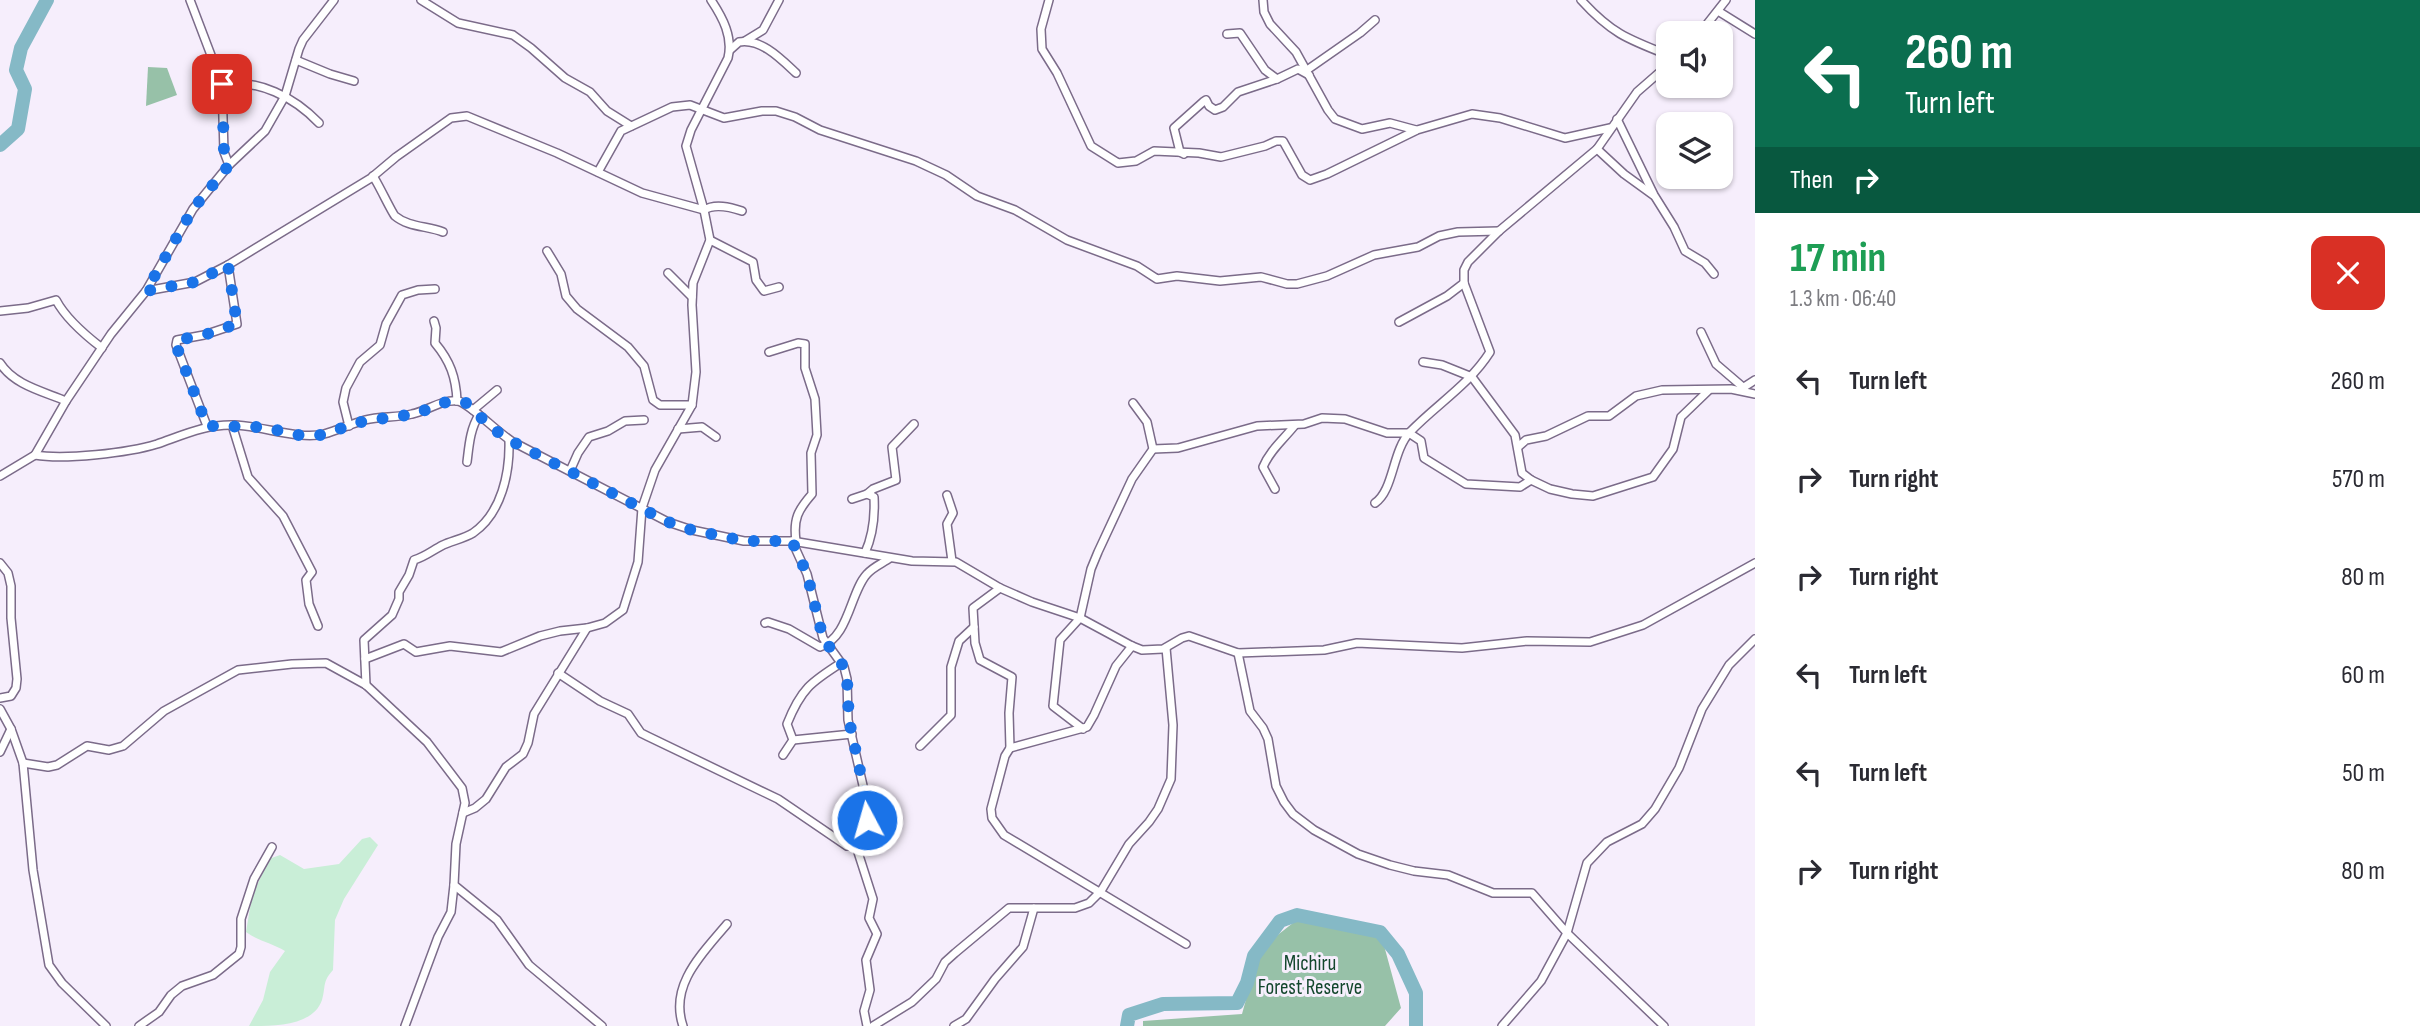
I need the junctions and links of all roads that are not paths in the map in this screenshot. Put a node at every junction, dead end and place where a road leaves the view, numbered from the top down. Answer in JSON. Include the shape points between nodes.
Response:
{"nodes":[{"id":1,"x":190,"y":0,"type":"edge"},
{"id":2,"x":334,"y":0,"type":"edge"},
{"id":3,"x":421,"y":0,"type":"edge"},
{"id":4,"x":711,"y":0,"type":"edge"},
{"id":5,"x":779,"y":0,"type":"edge"},
{"id":6,"x":1049,"y":0,"type":"edge"},
{"id":7,"x":1262,"y":0,"type":"edge"},
{"id":8,"x":1581,"y":0,"type":"edge"},
{"id":9,"x":1724,"y":1,"type":"edge"},
{"id":10,"x":1718,"y":11,"type":"junction"},
{"id":11,"x":1375,"y":20,"type":"dead end"},
{"id":12,"x":1710,"y":21,"type":"edge"},
{"id":13,"x":1227,"y":34,"type":"dead end"},
{"id":14,"x":1755,"y":34,"type":"edge"},
{"id":15,"x":744,"y":41,"type":"junction"},
{"id":16,"x":730,"y":50,"type":"junction"},
{"id":17,"x":1656,"y":50,"type":"edge"},
{"id":18,"x":296,"y":60,"type":"junction"},
{"id":19,"x":796,"y":73,"type":"dead end"},
{"id":20,"x":1308,"y":73,"type":"junction"},
{"id":21,"x":1656,"y":75,"type":"edge"},
{"id":22,"x":1277,"y":79,"type":"junction"},
{"id":23,"x":354,"y":81,"type":"dead end"},
{"id":24,"x":222,"y":84,"type":"junction"},
{"id":25,"x":285,"y":96,"type":"junction"},
{"id":26,"x":702,"y":108,"type":"junction"},
{"id":27,"x":1617,"y":119,"type":"junction"},
{"id":28,"x":319,"y":123,"type":"dead end"},
{"id":29,"x":631,"y":126,"type":"junction"},
{"id":30,"x":1610,"y":128,"type":"junction"},
{"id":31,"x":1417,"y":130,"type":"junction"},
{"id":32,"x":1177,"y":145,"type":"junction"},
{"id":33,"x":1597,"y":149,"type":"junction"},
{"id":34,"x":1170,"y":152,"type":"junction"},
{"id":35,"x":1184,"y":153,"type":"junction"},
{"id":36,"x":229,"y":165,"type":"junction"},
{"id":37,"x":598,"y":172,"type":"junction"},
{"id":38,"x":373,"y":177,"type":"junction"},
{"id":39,"x":1654,"y":195,"type":"junction"},
{"id":40,"x":704,"y":210,"type":"junction"},
{"id":41,"x":742,"y":211,"type":"dead end"},
{"id":42,"x":443,"y":232,"type":"dead end"},
{"id":43,"x":1499,"y":232,"type":"junction"},
{"id":44,"x":710,"y":240,"type":"junction"},
{"id":45,"x":547,"y":251,"type":"dead end"},
{"id":46,"x":228,"y":265,"type":"junction"},
{"id":47,"x":668,"y":272,"type":"dead end"},
{"id":48,"x":1714,"y":274,"type":"dead end"},
{"id":49,"x":1464,"y":284,"type":"junction"},
{"id":50,"x":779,"y":287,"type":"dead end"},
{"id":51,"x":435,"y":289,"type":"dead end"},
{"id":52,"x":146,"y":291,"type":"junction"},
{"id":53,"x":692,"y":297,"type":"junction"},
{"id":54,"x":0,"y":311,"type":"edge"},
{"id":55,"x":433,"y":321,"type":"dead end"},
{"id":56,"x":1399,"y":322,"type":"dead end"},
{"id":57,"x":1701,"y":332,"type":"dead end"},
{"id":58,"x":102,"y":348,"type":"junction"},
{"id":59,"x":769,"y":352,"type":"dead end"},
{"id":60,"x":1423,"y":362,"type":"dead end"},
{"id":61,"x":0,"y":363,"type":"edge"},
{"id":62,"x":1472,"y":377,"type":"junction"},
{"id":63,"x":1755,"y":380,"type":"edge"},
{"id":64,"x":1741,"y":389,"type":"junction"},
{"id":65,"x":497,"y":390,"type":"dead end"},
{"id":66,"x":1708,"y":391,"type":"junction"},
{"id":67,"x":1755,"y":394,"type":"edge"},
{"id":68,"x":66,"y":401,"type":"junction"},
{"id":69,"x":457,"y":401,"type":"junction"},
{"id":70,"x":1133,"y":402,"type":"dead end"},
{"id":71,"x":692,"y":405,"type":"junction"},
{"id":72,"x":476,"y":412,"type":"junction"},
{"id":73,"x":644,"y":420,"type":"dead end"},
{"id":74,"x":914,"y":424,"type":"dead end"},
{"id":75,"x":232,"y":425,"type":"junction"},
{"id":76,"x":1295,"y":425,"type":"junction"},
{"id":77,"x":207,"y":426,"type":"junction"},
{"id":78,"x":349,"y":426,"type":"junction"},
{"id":79,"x":678,"y":429,"type":"junction"},
{"id":80,"x":1409,"y":433,"type":"junction"},
{"id":81,"x":716,"y":437,"type":"dead end"},
{"id":82,"x":509,"y":440,"type":"junction"},
{"id":83,"x":1518,"y":447,"type":"junction"},
{"id":84,"x":1153,"y":449,"type":"junction"},
{"id":85,"x":35,"y":455,"type":"junction"},
{"id":86,"x":467,"y":462,"type":"dead end"},
{"id":87,"x":570,"y":471,"type":"junction"},
{"id":88,"x":0,"y":476,"type":"edge"},
{"id":89,"x":1531,"y":480,"type":"junction"},
{"id":90,"x":1275,"y":489,"type":"dead end"},
{"id":91,"x":867,"y":494,"type":"junction"},
{"id":92,"x":947,"y":495,"type":"dead end"},
{"id":93,"x":852,"y":499,"type":"dead end"},
{"id":94,"x":1375,"y":503,"type":"dead end"},
{"id":95,"x":642,"y":508,"type":"junction"},
{"id":96,"x":794,"y":541,"type":"junction"},
{"id":97,"x":865,"y":553,"type":"junction"},
{"id":98,"x":890,"y":558,"type":"junction"},
{"id":99,"x":952,"y":561,"type":"junction"},
{"id":100,"x":0,"y":563,"type":"edge"},
{"id":101,"x":1755,"y":563,"type":"edge"},
{"id":102,"x":1000,"y":588,"type":"junction"},
{"id":103,"x":1080,"y":618,"type":"junction"},
{"id":104,"x":765,"y":623,"type":"dead end"},
{"id":105,"x":318,"y":626,"type":"dead end"},
{"id":106,"x":974,"y":627,"type":"junction"},
{"id":107,"x":586,"y":628,"type":"junction"},
{"id":108,"x":1755,"y":639,"type":"edge"},
{"id":109,"x":828,"y":645,"type":"junction"},
{"id":110,"x":1132,"y":646,"type":"junction"},
{"id":111,"x":1166,"y":648,"type":"junction"},
{"id":112,"x":1238,"y":653,"type":"junction"},
{"id":113,"x":365,"y":659,"type":"junction"},
{"id":114,"x":841,"y":663,"type":"junction"},
{"id":115,"x":558,"y":673,"type":"junction"},
{"id":116,"x":366,"y":685,"type":"junction"},
{"id":117,"x":0,"y":698,"type":"edge"},
{"id":118,"x":0,"y":709,"type":"edge"},
{"id":119,"x":11,"y":729,"type":"junction"},
{"id":120,"x":1083,"y":729,"type":"junction"},
{"id":121,"x":852,"y":734,"type":"junction"},
{"id":122,"x":793,"y":740,"type":"junction"},
{"id":123,"x":920,"y":746,"type":"dead end"},
{"id":124,"x":1010,"y":748,"type":"junction"},
{"id":125,"x":0,"y":752,"type":"edge"},
{"id":126,"x":783,"y":755,"type":"dead end"},
{"id":127,"x":23,"y":763,"type":"junction"},
{"id":128,"x":463,"y":813,"type":"junction"},
{"id":129,"x":856,"y":846,"type":"junction"},
{"id":130,"x":272,"y":847,"type":"dead end"},
{"id":131,"x":454,"y":885,"type":"junction"},
{"id":132,"x":1101,"y":891,"type":"junction"},
{"id":133,"x":1034,"y":908,"type":"junction"},
{"id":134,"x":727,"y":924,"type":"dead end"},
{"id":135,"x":1567,"y":933,"type":"junction"},
{"id":136,"x":1186,"y":944,"type":"dead end"},
{"id":137,"x":106,"y":1026,"type":"edge"},
{"id":138,"x":139,"y":1026,"type":"edge"},
{"id":139,"x":405,"y":1026,"type":"edge"},
{"id":140,"x":602,"y":1026,"type":"edge"},
{"id":141,"x":683,"y":1026,"type":"edge"},
{"id":142,"x":867,"y":1026,"type":"edge"},
{"id":143,"x":873,"y":1026,"type":"edge"},
{"id":144,"x":954,"y":1026,"type":"edge"},
{"id":145,"x":1502,"y":1026,"type":"edge"},
{"id":146,"x":1664,"y":1026,"type":"edge"}],
"edges":[{"from":1,"to":24,"type":"street"},
{"from":2,"to":18,"type":"street","via":[[303,40]]},
{"from":3,"to":29,"type":"street","via":[[458,23],[513,35]]},
{"from":4,"to":16,"type":"street","via":[[726,27]]},
{"from":5,"to":15,"type":"street","via":[[763,30]]},
{"from":6,"to":34,"type":"street","via":[[1041,29],[1042,49],[1091,146],[1125,164],[1154,152]]},
{"from":7,"to":20,"type":"street","via":[[1270,24]]},
{"from":8,"to":17,"type":"street","via":[[1615,32]]},
{"from":9,"to":10,"type":"street"},
{"from":10,"to":12,"type":"street"},
{"from":10,"to":14,"type":"street"},
{"from":11,"to":20,"type":"street"},
{"from":13,"to":22,"type":"street","via":[[1240,33],[1265,71]]},
{"from":15,"to":16,"type":"street"},
{"from":15,"to":19,"type":"street","via":[[755,43]]},
{"from":16,"to":26,"type":"street"},
{"from":18,"to":23,"type":"street"},
{"from":18,"to":25,"type":"street"},
{"from":20,"to":22,"type":"street","via":[[1298,69]]},
{"from":20,"to":31,"type":"street","via":[[1328,110],[1344,124],[1368,130],[1390,123]]},
{"from":21,"to":27,"type":"street"},
{"from":22,"to":32,"type":"street","via":[[1238,92],[1215,110],[1206,100],[1202,102],[1174,128]]},
{"from":24,"to":25,"type":"street","via":[[245,82]]},
{"from":24,"to":36,"type":"street","via":[[224,152]]},
{"from":25,"to":28,"type":"street"},
{"from":25,"to":36,"type":"street","via":[[265,131]]},
{"from":26,"to":29,"type":"street","via":[[673,107]]},
{"from":26,"to":40,"type":"street","via":[[686,146]]},
{"from":26,"to":43,"type":"street","via":[[724,118],[776,111],[841,138],[916,161],[977,196],[1157,279],[1261,277],[1297,284],[1374,255],[1418,247],[1439,236]]},
{"from":27,"to":30,"type":"street"},
{"from":27,"to":39,"type":"street"},
{"from":29,"to":37,"type":"street","via":[[621,131]]},
{"from":30,"to":31,"type":"street","via":[[1565,138],[1472,114]]},
{"from":30,"to":33,"type":"street"},
{"from":31,"to":35,"type":"street","via":[[1310,180],[1302,175],[1283,141],[1221,157]]},
{"from":32,"to":34,"type":"street"},
{"from":32,"to":35,"type":"street"},
{"from":33,"to":39,"type":"street"},
{"from":33,"to":43,"type":"street"},
{"from":34,"to":35,"type":"street"},
{"from":36,"to":52,"type":"street","via":[[193,209]]},
{"from":37,"to":38,"type":"street","via":[[459,116]]},
{"from":37,"to":40,"type":"street","via":[[642,193]]},
{"from":38,"to":42,"type":"street","via":[[392,214],[406,223]]},
{"from":38,"to":46,"type":"street"},
{"from":39,"to":48,"type":"street","via":[[1685,251]]},
{"from":40,"to":41,"type":"street","via":[[722,206]]},
{"from":40,"to":44,"type":"street"},
{"from":43,"to":49,"type":"street","via":[[1468,262]]},
{"from":44,"to":50,"type":"street","via":[[753,262],[756,280],[764,290]]},
{"from":44,"to":53,"type":"street"},
{"from":45,"to":71,"type":"street","via":[[561,274],[566,296],[644,366],[653,400],[660,405]]},
{"from":46,"to":52,"type":"street","via":[[195,282]]},
{"from":46,"to":77,"type":"street","via":[[237,324],[177,340],[176,345]]},
{"from":47,"to":53,"type":"street"},
{"from":49,"to":56,"type":"street"},
{"from":49,"to":62,"type":"street","via":[[1490,352]]},
{"from":51,"to":78,"type":"street","via":[[402,295],[380,345],[360,362],[343,397]]},
{"from":52,"to":58,"type":"street"},
{"from":53,"to":71,"type":"street","via":[[696,372]]},
{"from":54,"to":58,"type":"street","via":[[56,300]]},
{"from":55,"to":69,"type":"street","via":[[435,343],[452,367]]},
{"from":57,"to":64,"type":"street","via":[[1716,364]]},
{"from":58,"to":68,"type":"street"},
{"from":59,"to":96,"type":"street","via":[[805,344],[805,369],[815,399],[812,494],[795,517]]},
{"from":60,"to":62,"type":"street"},
{"from":61,"to":68,"type":"street","via":[[16,381]]},
{"from":62,"to":80,"type":"street"},
{"from":62,"to":83,"type":"street","via":[[1515,435]]},
{"from":63,"to":64,"type":"street"},
{"from":64,"to":66,"type":"street"},
{"from":64,"to":67,"type":"street"},
{"from":65,"to":72,"type":"street"},
{"from":66,"to":83,"type":"street","via":[[1662,390],[1636,396],[1609,416],[1588,416]]},
{"from":66,"to":89,"type":"street","via":[[1681,417],[1673,449],[1653,477],[1593,496],[1550,489]]},
{"from":68,"to":85,"type":"street"},
{"from":69,"to":72,"type":"street"},
{"from":69,"to":78,"type":"street"},
{"from":70,"to":84,"type":"street","via":[[1147,422]]},
{"from":71,"to":79,"type":"street"},
{"from":72,"to":82,"type":"street"},
{"from":72,"to":86,"type":"street"},
{"from":73,"to":87,"type":"street","via":[[625,421],[589,437]]},
{"from":74,"to":91,"type":"street","via":[[892,447],[896,480]]},
{"from":75,"to":77,"type":"street"},
{"from":75,"to":78,"type":"street","via":[[306,436]]},
{"from":75,"to":105,"type":"street","via":[[248,477],[283,516],[312,572],[306,580]]},
{"from":76,"to":80,"type":"street","via":[[1322,418],[1345,419],[1387,433]]},
{"from":76,"to":84,"type":"street","via":[[1258,426],[1178,449]]},
{"from":76,"to":90,"type":"street","via":[[1269,453],[1263,467]]},
{"from":77,"to":85,"type":"street","via":[[145,446],[54,458]]},
{"from":79,"to":81,"type":"street","via":[[702,427]]},
{"from":79,"to":95,"type":"street","via":[[655,470]]},
{"from":80,"to":89,"type":"street","via":[[1421,440],[1424,458],[1466,484],[1520,487]]},
{"from":80,"to":94,"type":"street","via":[[1383,498]]},
{"from":82,"to":87,"type":"street"},
{"from":82,"to":113,"type":"street","via":[[503,490],[485,522],[471,534],[414,559],[392,615],[364,640]]},
{"from":83,"to":89,"type":"street","via":[[1520,469]]},
{"from":84,"to":103,"type":"street","via":[[1132,479],[1098,552]]},
{"from":85,"to":88,"type":"street"},
{"from":87,"to":95,"type":"street"},
{"from":91,"to":93,"type":"street"},
{"from":91,"to":97,"type":"street","via":[[874,497],[875,514]]},
{"from":92,"to":99,"type":"street","via":[[953,513],[947,524]]},
{"from":95,"to":96,"type":"street","via":[[692,530],[744,541]]},
{"from":95,"to":107,"type":"street","via":[[638,562],[623,610],[605,623]]},
{"from":96,"to":97,"type":"street"},
{"from":96,"to":109,"type":"street"},
{"from":97,"to":98,"type":"street"},
{"from":98,"to":99,"type":"street"},
{"from":98,"to":109,"type":"street","via":[[866,574]]},
{"from":99,"to":102,"type":"street"},
{"from":100,"to":117,"type":"street","via":[[11,586],[17,679],[11,696]]},
{"from":101,"to":112,"type":"street","via":[[1643,625],[1590,642],[1527,641],[1462,648],[1357,643],[1324,650]]},
{"from":102,"to":103,"type":"street"},
{"from":102,"to":106,"type":"street","via":[[973,608]]},
{"from":103,"to":110,"type":"street"},
{"from":103,"to":120,"type":"street","via":[[1060,640],[1053,706]]},
{"from":104,"to":109,"type":"street","via":[[789,629],[820,647]]},
{"from":106,"to":123,"type":"street","via":[[959,641],[951,667],[951,715]]},
{"from":106,"to":124,"type":"street","via":[[979,660],[1012,677]]},
{"from":107,"to":113,"type":"street","via":[[540,636],[501,652],[450,646],[416,652],[404,644]]},
{"from":107,"to":115,"type":"street"},
{"from":108,"to":135,"type":"street","via":[[1729,666],[1702,709],[1679,768],[1655,809],[1642,824],[1607,842],[1587,863]]},
{"from":109,"to":114,"type":"street"},
{"from":110,"to":111,"type":"street"},
{"from":110,"to":120,"type":"street","via":[[1116,666]]},
{"from":111,"to":112,"type":"street","via":[[1189,636]]},
{"from":111,"to":132,"type":"street","via":[[1173,724],[1171,779],[1158,809],[1129,844]]},
{"from":112,"to":135,"type":"street","via":[[1250,711],[1268,739],[1276,786],[1293,814],[1358,854],[1390,865],[1448,875],[1493,893],[1532,893]]},
{"from":113,"to":116,"type":"street"},
{"from":114,"to":121,"type":"street"},
{"from":114,"to":122,"type":"street","via":[[810,683],[795,703],[787,724]]},
{"from":115,"to":128,"type":"street","via":[[534,714],[523,754],[506,767],[486,799]]},
{"from":115,"to":129,"type":"street","via":[[628,714],[646,736],[778,799],[847,846]]},
{"from":116,"to":127,"type":"street","via":[[324,662],[244,668],[163,711],[116,749],[87,746],[48,767]]},
{"from":116,"to":128,"type":"street","via":[[427,742],[462,788]]},
{"from":118,"to":119,"type":"street"},
{"from":119,"to":125,"type":"street"},
{"from":119,"to":127,"type":"street"},
{"from":120,"to":124,"type":"street"},
{"from":121,"to":122,"type":"street"},
{"from":121,"to":129,"type":"street","via":[[867,803],[867,836]]},
{"from":122,"to":126,"type":"street"},
{"from":124,"to":132,"type":"street","via":[[991,809],[996,825],[1004,835]]},
{"from":127,"to":137,"type":"street","via":[[33,870],[49,965]]},
{"from":128,"to":131,"type":"street"},
{"from":129,"to":142,"type":"street","via":[[873,899],[869,918],[877,934],[866,960],[870,990],[864,1011]]},
{"from":130,"to":138,"type":"street","via":[[251,888],[240,925],[239,954],[214,975],[182,986]]},
{"from":131,"to":139,"type":"street","via":[[451,912]]},
{"from":131,"to":140,"type":"street","via":[[497,920],[529,965]]},
{"from":132,"to":133,"type":"street","via":[[1075,908]]},
{"from":132,"to":136,"type":"street"},
{"from":133,"to":143,"type":"street","via":[[1009,908],[955,953],[912,1002]]},
{"from":133,"to":144,"type":"street","via":[[1023,947],[966,1019]]},
{"from":134,"to":141,"type":"street","via":[[693,964],[681,988],[678,1013]]},
{"from":135,"to":145,"type":"street","via":[[1541,981]]},
{"from":135,"to":146,"type":"street"}]}
